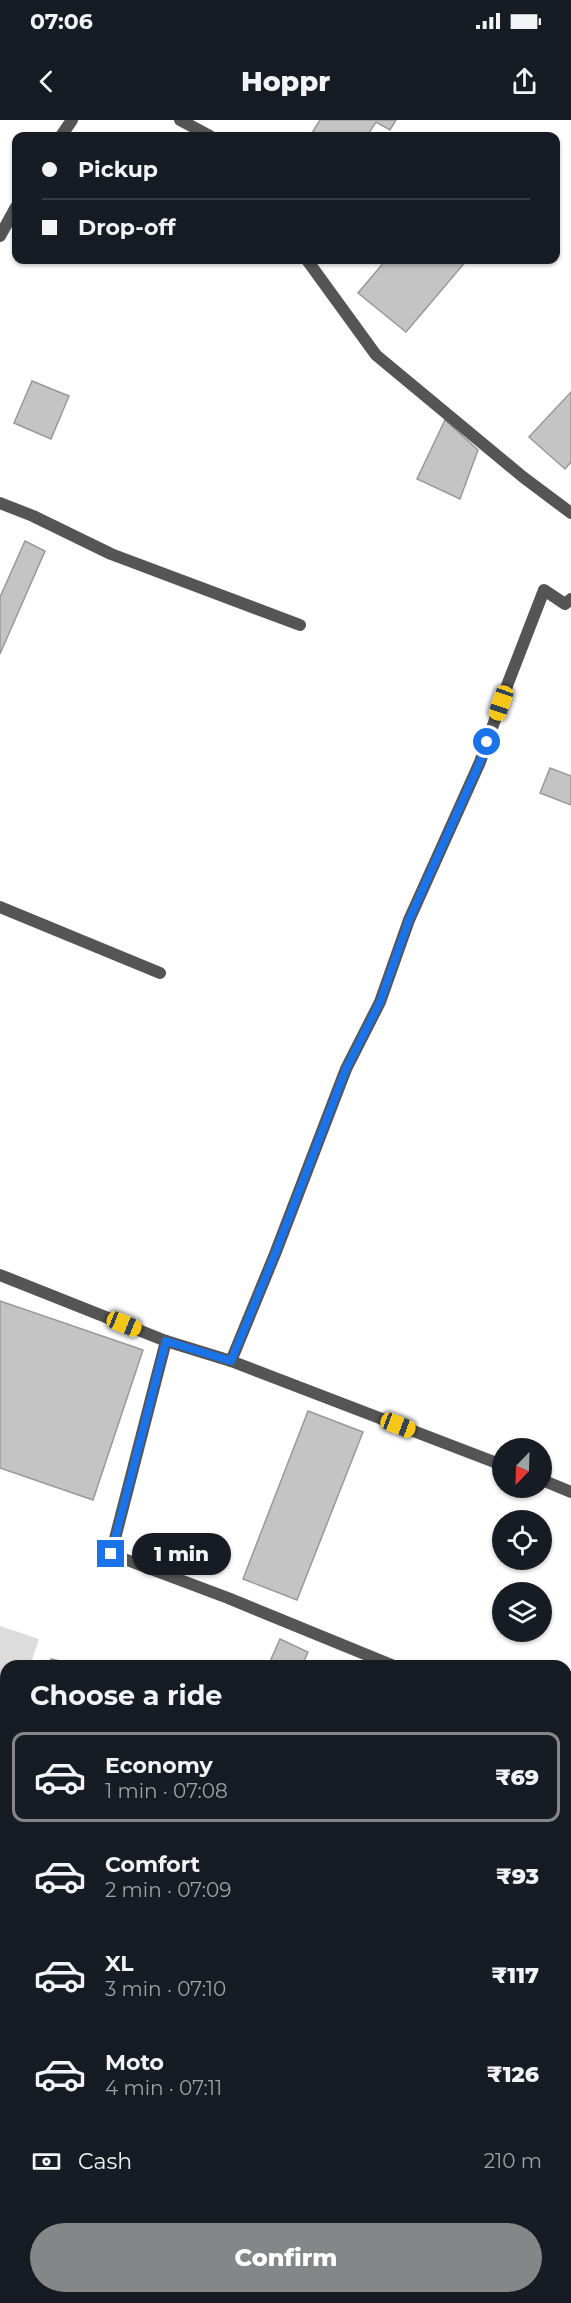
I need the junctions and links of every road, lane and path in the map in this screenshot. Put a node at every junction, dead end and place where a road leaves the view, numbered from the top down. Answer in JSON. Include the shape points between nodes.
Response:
{"nodes":[{"id":1,"x":180,"y":120,"type":"edge"},
{"id":2,"x":202,"y":132,"type":"edge"},
{"id":3,"x":12,"y":214,"type":"edge"},
{"id":4,"x":0,"y":236,"type":"edge"},
{"id":5,"x":310,"y":264,"type":"edge"},
{"id":6,"x":0,"y":503,"type":"edge"},
{"id":7,"x":571,"y":513,"type":"edge"},
{"id":8,"x":571,"y":599,"type":"edge"},
{"id":9,"x":300,"y":625,"type":"dead end"},
{"id":10,"x":0,"y":907,"type":"edge"},
{"id":11,"x":160,"y":973,"type":"dead end"},
{"id":12,"x":0,"y":1275,"type":"edge"},
{"id":13,"x":166,"y":1341,"type":"junction"},
{"id":14,"x":231,"y":1361,"type":"junction"},
{"id":15,"x":492,"y":1462,"type":"edge"},
{"id":16,"x":552,"y":1484,"type":"edge"},
{"id":17,"x":571,"y":1492,"type":"edge"},
{"id":18,"x":379,"y":1660,"type":"edge"}],
"edges":[{"from":1,"to":2,"type":"street"},
{"from":3,"to":4,"type":"street"},
{"from":5,"to":7,"type":"street","via":[[376,355]]},
{"from":6,"to":9,"type":"street","via":[[111,554]]},
{"from":8,"to":14,"type":"street","via":[[565,604],[544,590],[480,762],[409,920],[380,1002],[346,1069]]},
{"from":10,"to":11,"type":"street"},
{"from":12,"to":13,"type":"street"},
{"from":13,"to":14,"type":"street"},
{"from":13,"to":18,"type":"street","via":[[111,1554]]},
{"from":14,"to":15,"type":"street"},
{"from":16,"to":17,"type":"street"}]}
